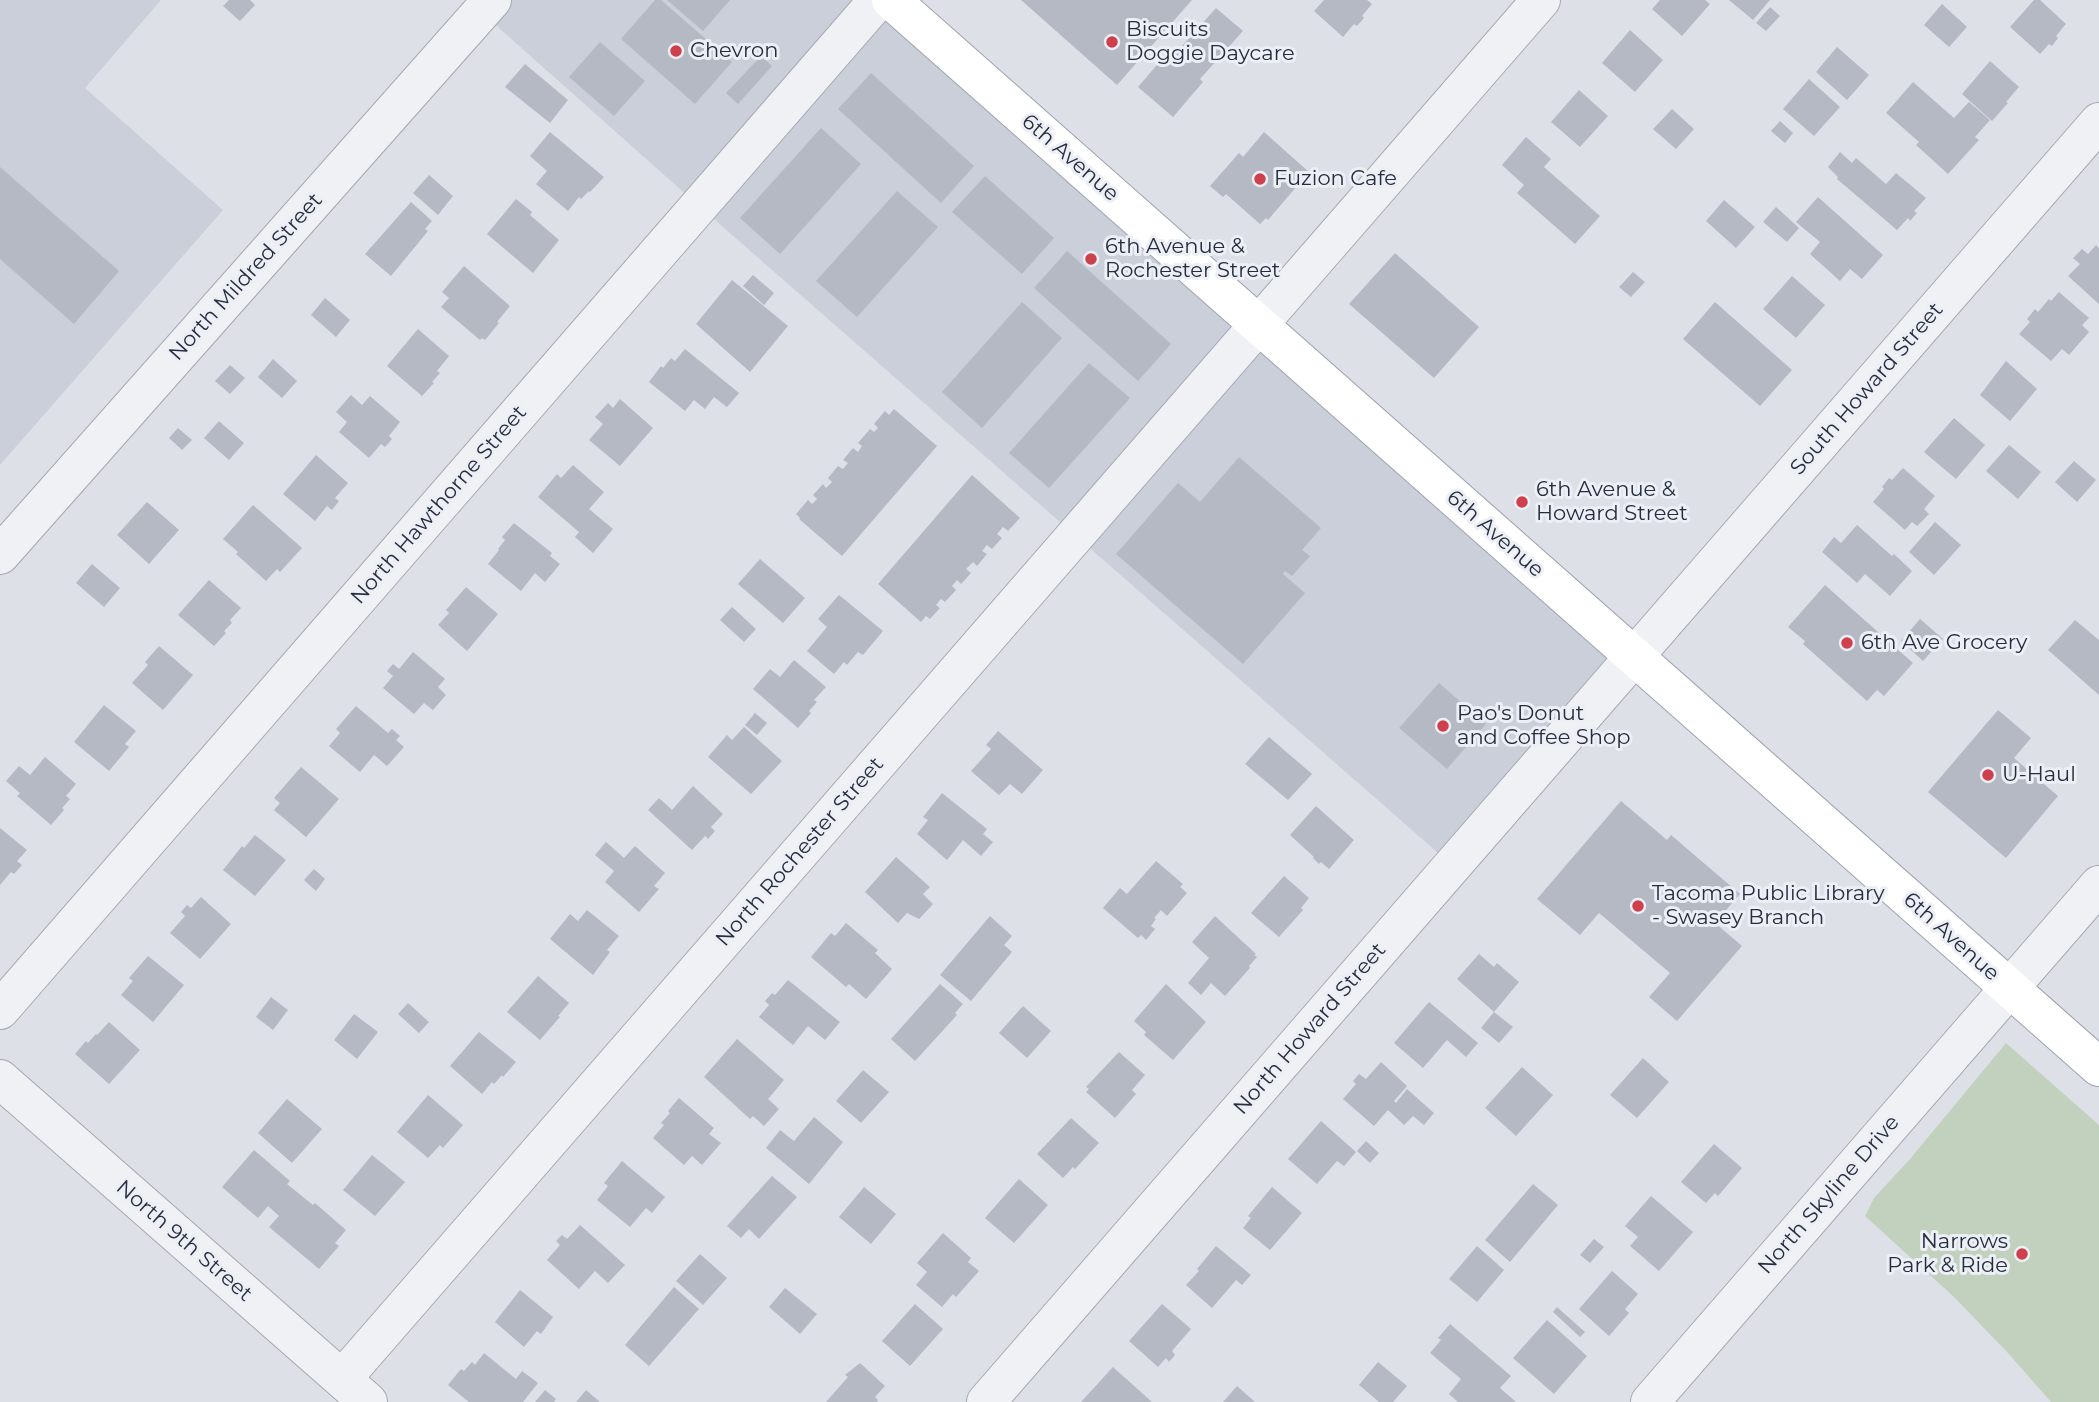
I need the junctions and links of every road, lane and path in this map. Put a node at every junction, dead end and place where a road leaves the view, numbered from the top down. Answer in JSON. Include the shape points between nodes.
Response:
{"nodes":[{"id":1,"x":492,"y":0,"type":"edge"},
{"id":2,"x":878,"y":0,"type":"edge"},
{"id":3,"x":891,"y":0,"type":"edge"},
{"id":4,"x":1541,"y":0,"type":"edge"},
{"id":5,"x":2099,"y":122,"type":"edge"},
{"id":6,"x":1259,"y":326,"type":"junction"},
{"id":7,"x":0,"y":555,"type":"edge"},
{"id":8,"x":1634,"y":657,"type":"junction"},
{"id":9,"x":2099,"y":885,"type":"edge"},
{"id":10,"x":2008,"y":989,"type":"junction"},
{"id":11,"x":0,"y":1010,"type":"edge"},
{"id":12,"x":2099,"y":1067,"type":"edge"},
{"id":13,"x":0,"y":1079,"type":"edge"},
{"id":14,"x":355,"y":1391,"type":"edge"},
{"id":15,"x":986,"y":1402,"type":"edge"},
{"id":16,"x":1650,"y":1402,"type":"edge"}],
"edges":[{"from":1,"to":7,"type":"street","name":"North Mildred Street"},
{"from":2,"to":11,"type":"street","name":"North Hawthorne Street"},
{"from":3,"to":6,"type":"main road","name":"6th Avenue"},
{"from":4,"to":6,"type":"street","name":"North Rochester Street"},
{"from":5,"to":8,"type":"street","name":"South Howard Street"},
{"from":6,"to":8,"type":"main road","name":"6th Avenue"},
{"from":6,"to":14,"type":"street","name":"North Rochester Street"},
{"from":8,"to":10,"type":"main road","name":"6th Avenue"},
{"from":8,"to":15,"type":"street","name":"North Howard Street"},
{"from":9,"to":10,"type":"street","name":"North Skyline Drive"},
{"from":10,"to":12,"type":"main road","name":"6th Avenue"},
{"from":10,"to":16,"type":"street","name":"North Skyline Drive"},
{"from":13,"to":14,"type":"street","name":"North 9th Street"}]}
